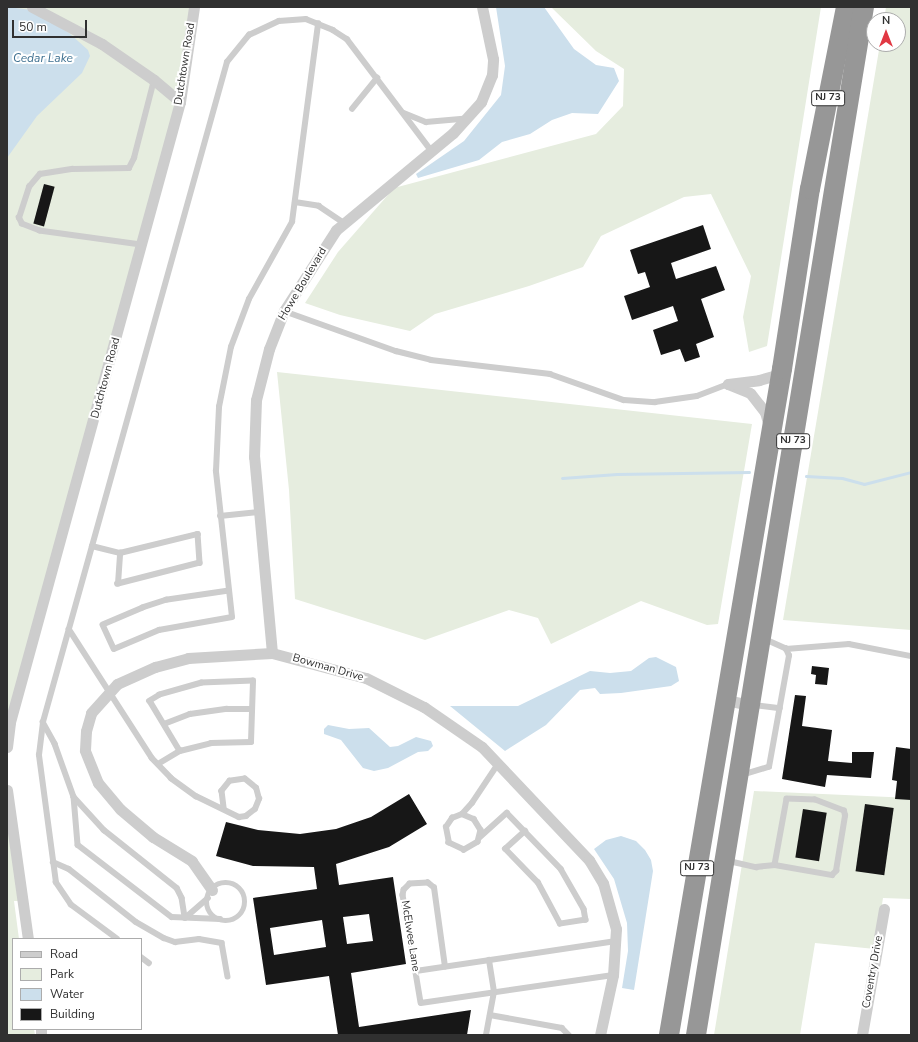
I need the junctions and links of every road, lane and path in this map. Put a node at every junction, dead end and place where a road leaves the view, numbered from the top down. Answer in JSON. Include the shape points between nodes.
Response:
{"nodes":[{"id":1,"x":32,"y":7,"type":"edge"},
{"id":2,"x":194,"y":7,"type":"edge"},
{"id":3,"x":482,"y":7,"type":"edge"},
{"id":4,"x":846,"y":7,"type":"edge"},
{"id":5,"x":864,"y":7,"type":"edge"},
{"id":6,"x":318,"y":24,"type":"junction"},
{"id":7,"x":377,"y":78,"type":"junction"},
{"id":8,"x":154,"y":80,"type":"junction"},
{"id":9,"x":180,"y":102,"type":"junction"},
{"id":10,"x":352,"y":109,"type":"dead end"},
{"id":11,"x":402,"y":111,"type":"junction"},
{"id":12,"x":470,"y":117,"type":"junction"},
{"id":13,"x":431,"y":150,"type":"junction"},
{"id":14,"x":295,"y":202,"type":"junction"},
{"id":15,"x":344,"y":223,"type":"junction"},
{"id":16,"x":141,"y":245,"type":"junction"},
{"id":17,"x":284,"y":311,"type":"junction"},
{"id":18,"x":782,"y":369,"type":"junction"},
{"id":19,"x":728,"y":384,"type":"junction"},
{"id":20,"x":770,"y":432,"type":"junction"},
{"id":21,"x":259,"y":512,"type":"junction"},
{"id":22,"x":220,"y":516,"type":"junction"},
{"id":23,"x":92,"y":546,"type":"junction"},
{"id":24,"x":120,"y":553,"type":"junction"},
{"id":25,"x":228,"y":591,"type":"junction"},
{"id":26,"x":69,"y":629,"type":"junction"},
{"id":27,"x":761,"y":637,"type":"junction"},
{"id":28,"x":786,"y":648,"type":"junction"},
{"id":29,"x":272,"y":653,"type":"junction"},
{"id":30,"x":911,"y":656,"type":"edge"},
{"id":31,"x":109,"y":691,"type":"junction"},
{"id":32,"x":726,"y":700,"type":"junction"},
{"id":33,"x":750,"y":704,"type":"junction"},
{"id":34,"x":780,"y":708,"type":"junction"},
{"id":35,"x":252,"y":709,"type":"junction"},
{"id":36,"x":43,"y":722,"type":"junction"},
{"id":37,"x":164,"y":724,"type":"junction"},
{"id":38,"x":7,"y":747,"type":"edge"},
{"id":39,"x":180,"y":750,"type":"junction"},
{"id":40,"x":499,"y":763,"type":"junction"},
{"id":41,"x":158,"y":764,"type":"junction"},
{"id":42,"x":738,"y":776,"type":"junction"},
{"id":43,"x":7,"y":790,"type":"edge"},
{"id":44,"x":74,"y":797,"type":"junction"},
{"id":45,"x":224,"y":808,"type":"junction"},
{"id":46,"x":462,"y":814,"type":"junction"},
{"id":47,"x":525,"y":832,"type":"junction"},
{"id":48,"x":480,"y":837,"type":"junction"},
{"id":49,"x":724,"y":860,"type":"junction"},
{"id":50,"x":53,"y":862,"type":"junction"},
{"id":51,"x":775,"y":865,"type":"junction"},
{"id":52,"x":210,"y":894,"type":"junction"},
{"id":53,"x":884,"y":909,"type":"dead end"},
{"id":54,"x":185,"y":918,"type":"junction"},
{"id":55,"x":220,"y":919,"type":"junction"},
{"id":56,"x":28,"y":938,"type":"edge"},
{"id":57,"x":116,"y":938,"type":"edge"},
{"id":58,"x":616,"y":940,"type":"junction"},
{"id":59,"x":142,"y":957,"type":"edge"},
{"id":60,"x":489,"y":960,"type":"junction"},
{"id":61,"x":149,"y":963,"type":"dead end"},
{"id":62,"x":445,"y":967,"type":"junction"},
{"id":63,"x":416,"y":971,"type":"junction"},
{"id":64,"x":613,"y":975,"type":"junction"},
{"id":65,"x":228,"y":976,"type":"dead end"},
{"id":66,"x":494,"y":992,"type":"junction"},
{"id":67,"x":490,"y":1015,"type":"junction"},
{"id":68,"x":486,"y":1035,"type":"edge"},
{"id":69,"x":569,"y":1035,"type":"edge"},
{"id":70,"x":600,"y":1035,"type":"edge"},
{"id":71,"x":669,"y":1035,"type":"edge"},
{"id":72,"x":696,"y":1035,"type":"edge"},
{"id":73,"x":862,"y":1035,"type":"edge"}],
"edges":[{"from":1,"to":8,"type":"street","via":[[102,44]]},
{"from":2,"to":9,"type":"street","name":"Dutchtown Road"},
{"from":3,"to":12,"type":"street","name":"Howe Boulevard","via":[[492,59],[492,75],[481,102]]},
{"from":4,"to":18,"type":"highway","number":"NJ 73","via":[[810,188]]},
{"from":5,"to":27,"type":"highway","number":"NJ 73"},
{"from":6,"to":7,"type":"lane","via":[[347,40]]},
{"from":6,"to":14,"type":"lane"},
{"from":6,"to":23,"type":"lane","via":[[306,19],[292,19],[262,28],[236,48],[227,62]]},
{"from":7,"to":10,"type":"lane"},
{"from":7,"to":11,"type":"lane"},
{"from":8,"to":9,"type":"street"},
{"from":8,"to":16,"type":"lane","via":[[134,158],[129,168],[73,169],[40,174],[29,187],[19,218],[22,224],[40,231]]},
{"from":9,"to":16,"type":"street","name":"Dutchtown Road"},
{"from":11,"to":12,"type":"lane","via":[[426,122],[435,123]]},
{"from":11,"to":13,"type":"lane"},
{"from":12,"to":13,"type":"street","name":"Howe Boulevard"},
{"from":13,"to":15,"type":"street","name":"Howe Boulevard"},
{"from":14,"to":15,"type":"lane","via":[[320,206]]},
{"from":14,"to":22,"type":"lane","via":[[292,222],[249,299],[232,347],[219,407],[216,438]]},
{"from":15,"to":17,"type":"street","name":"Howe Boulevard","via":[[336,230]]},
{"from":16,"to":38,"type":"street","name":"Dutchtown Road","via":[[10,722]]},
{"from":17,"to":19,"type":"lane","via":[[410,355],[431,360],[550,374],[624,400],[655,402],[697,396]]},
{"from":17,"to":21,"type":"street","name":"Howe Boulevard","via":[[269,349],[256,400],[254,457]]},
{"from":18,"to":19,"type":"street","via":[[777,375]]},
{"from":18,"to":20,"type":"highway","number":"NJ 73"},
{"from":19,"to":20,"type":"street","via":[[750,393],[765,412]]},
{"from":20,"to":32,"type":"highway","number":"NJ 73"},
{"from":21,"to":22,"type":"lane"},
{"from":21,"to":29,"type":"street","name":"Howe Boulevard"},
{"from":22,"to":25,"type":"lane"},
{"from":23,"to":24,"type":"lane"},
{"from":23,"to":26,"type":"lane"},
{"from":24,"to":24,"type":"lane","via":[[198,534],[200,563],[118,584]]},
{"from":25,"to":25,"type":"lane","via":[[167,600],[103,625],[114,649],[159,630],[232,617]]},
{"from":26,"to":31,"type":"lane"},
{"from":26,"to":36,"type":"lane"},
{"from":27,"to":28,"type":"lane"},
{"from":27,"to":33,"type":"highway","number":"NJ 73"},
{"from":28,"to":30,"type":"lane","via":[[849,644]]},
{"from":28,"to":34,"type":"lane","via":[[789,656]]},
{"from":29,"to":31,"type":"street","name":"Bowman Drive","via":[[188,658],[155,667],[117,684]]},
{"from":29,"to":40,"type":"street","name":"Bowman Drive","via":[[338,668],[393,689],[452,724]]},
{"from":31,"to":41,"type":"lane"},
{"from":31,"to":52,"type":"street","name":"Bowman Drive","via":[[91,713],[86,731],[85,750],[98,783],[120,808],[153,837],[192,861]]},
{"from":32,"to":33,"type":"street"},
{"from":32,"to":71,"type":"highway","number":"NJ 73"},
{"from":33,"to":34,"type":"lane"},
{"from":33,"to":42,"type":"highway","number":"NJ 73"},
{"from":34,"to":42,"type":"lane","via":[[769,767]]},
{"from":35,"to":37,"type":"lane","via":[[227,709],[190,714]]},
{"from":35,"to":37,"type":"lane","via":[[253,681],[202,683],[150,700]]},
{"from":35,"to":39,"type":"lane","via":[[251,742],[211,743]]},
{"from":36,"to":44,"type":"lane","via":[[55,744]]},
{"from":36,"to":50,"type":"lane","via":[[38,755]]},
{"from":37,"to":39,"type":"lane"},
{"from":39,"to":41,"type":"lane"},
{"from":40,"to":46,"type":"lane"},
{"from":40,"to":58,"type":"street","name":"Bowman Drive","via":[[589,860],[603,884],[612,907]]},
{"from":41,"to":45,"type":"lane","via":[[171,778],[196,796]]},
{"from":42,"to":49,"type":"highway","number":"NJ 73"},
{"from":43,"to":56,"type":"street"},
{"from":44,"to":54,"type":"lane","via":[[104,830],[177,888],[182,898]]},
{"from":44,"to":54,"type":"lane","via":[[78,845],[172,917]]},
{"from":45,"to":45,"type":"lane","via":[[235,816],[249,814],[258,802],[256,788],[245,779],[230,781],[222,791]]},
{"from":46,"to":48,"type":"lane","via":[[474,818],[479,824]]},
{"from":46,"to":48,"type":"lane","via":[[452,818],[446,828],[449,843],[464,850],[474,846]]},
{"from":47,"to":47,"type":"lane","via":[[561,869],[584,909],[586,920],[560,924],[538,884],[505,849]]},
{"from":47,"to":48,"type":"lane","via":[[507,812]]},
{"from":49,"to":51,"type":"lane","via":[[756,867]]},
{"from":49,"to":72,"type":"highway","number":"NJ 73"},
{"from":50,"to":57,"type":"lane","via":[[56,883],[71,905]]},
{"from":50,"to":65,"type":"lane","via":[[69,869],[136,922],[164,938],[175,942],[199,939],[222,943]]},
{"from":51,"to":51,"type":"lane","via":[[832,875],[836,871],[844,811],[815,800],[791,797],[787,799]]},
{"from":52,"to":54,"type":"lane"},
{"from":52,"to":55,"type":"lane","via":[[210,911]]},
{"from":52,"to":55,"type":"lane","via":[[219,884],[228,883],[240,889],[244,897],[244,906],[240,914],[229,920]]},
{"from":53,"to":73,"type":"street","name":"Coventry Drive"},
{"from":54,"to":55,"type":"lane"},
{"from":58,"to":60,"type":"lane"},
{"from":58,"to":64,"type":"street","name":"Bowman Drive"},
{"from":59,"to":61,"type":"lane"},
{"from":60,"to":62,"type":"lane"},
{"from":60,"to":66,"type":"lane"},
{"from":62,"to":63,"type":"lane"},
{"from":62,"to":63,"type":"lane","name":"McElwee Lane","via":[[434,888],[428,883],[410,884],[403,895]]},
{"from":63,"to":66,"type":"lane","name":"McElwee Lane","via":[[421,1003]]},
{"from":64,"to":66,"type":"lane","name":"McElwee Lane"},
{"from":64,"to":70,"type":"street","name":"Bowman Drive"},
{"from":66,"to":67,"type":"lane"},
{"from":67,"to":68,"type":"lane"},
{"from":67,"to":69,"type":"lane","via":[[562,1028]]}]}
